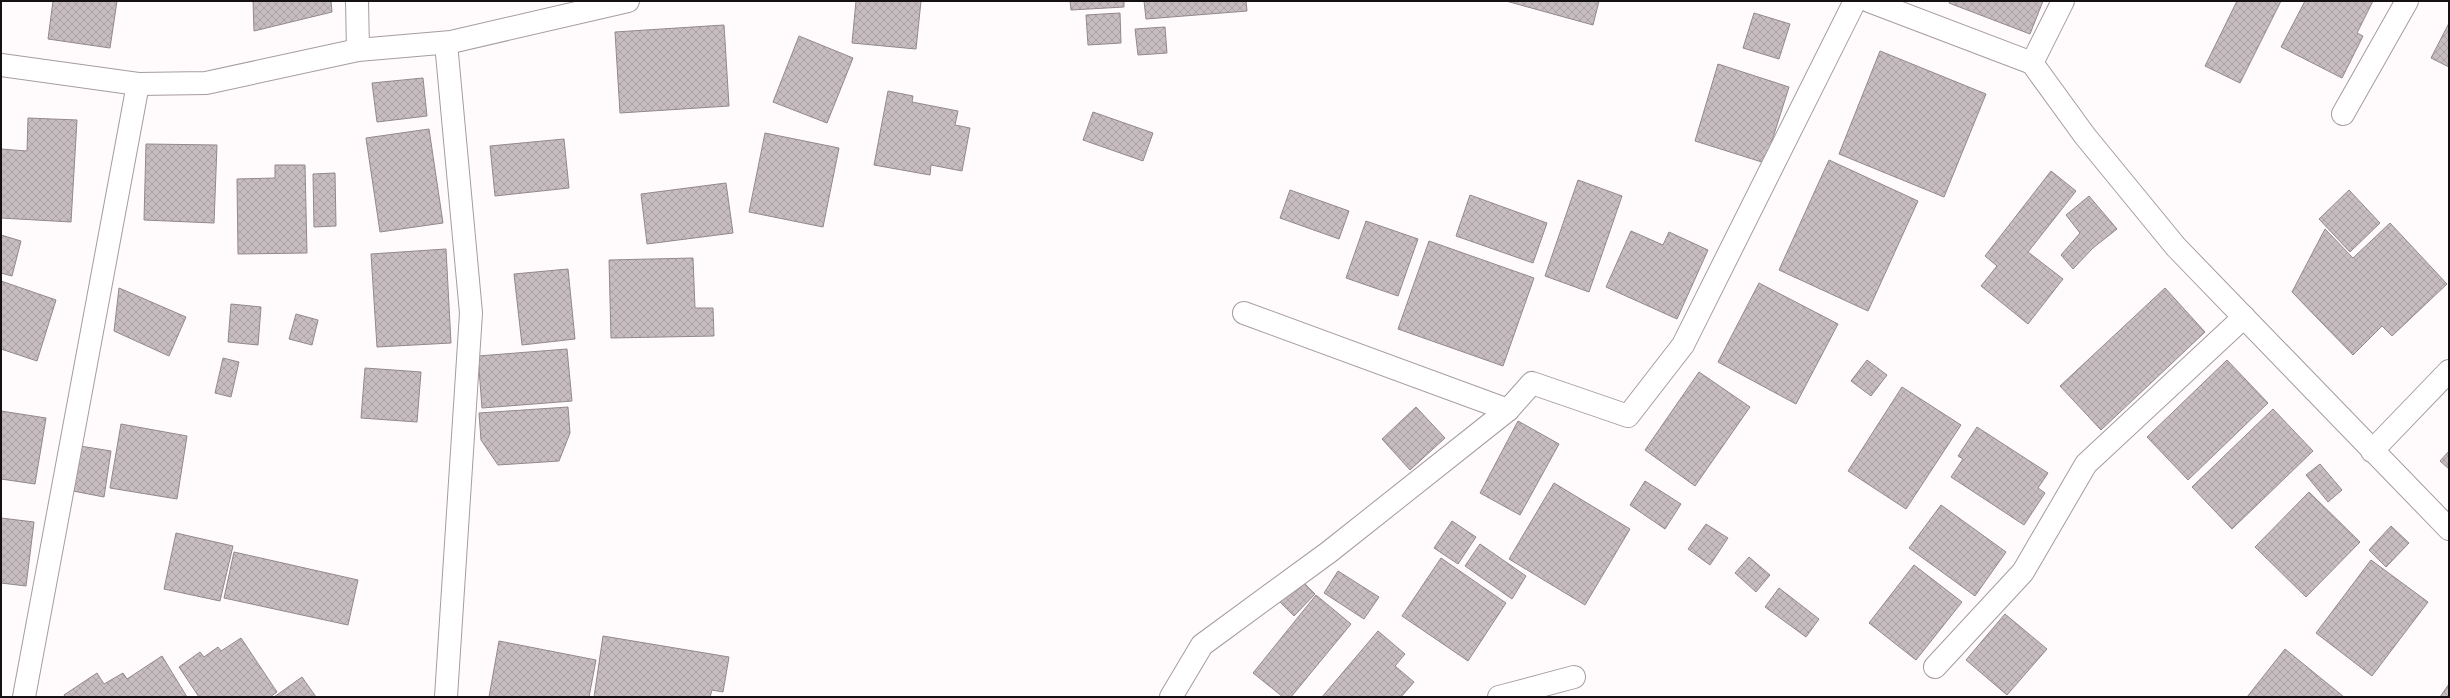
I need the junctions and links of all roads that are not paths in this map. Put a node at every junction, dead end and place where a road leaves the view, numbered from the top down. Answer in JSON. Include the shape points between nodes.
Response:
{"nodes":[{"id":1,"x":357,"y":1,"type":"edge"},
{"id":2,"x":628,"y":1,"type":"edge"},
{"id":3,"x":1855,"y":1,"type":"edge"},
{"id":4,"x":1869,"y":1,"type":"edge"},
{"id":5,"x":2064,"y":1,"type":"edge"},
{"id":6,"x":2407,"y":1,"type":"edge"},
{"id":7,"x":446,"y":43,"type":"junction"},
{"id":8,"x":358,"y":50,"type":"junction"},
{"id":9,"x":2032,"y":64,"type":"junction"},
{"id":10,"x":1,"y":65,"type":"edge"},
{"id":11,"x":138,"y":84,"type":"junction"},
{"id":12,"x":2343,"y":114,"type":"dead end"},
{"id":13,"x":1244,"y":313,"type":"dead end"},
{"id":14,"x":2244,"y":317,"type":"junction"},
{"id":15,"x":2449,"y":371,"type":"edge"},
{"id":16,"x":1508,"y":410,"type":"junction"},
{"id":17,"x":2372,"y":451,"type":"junction"},
{"id":18,"x":2449,"y":529,"type":"edge"},
{"id":19,"x":1935,"y":668,"type":"dead end"},
{"id":20,"x":1574,"y":677,"type":"dead end"},
{"id":21,"x":24,"y":697,"type":"edge"},
{"id":22,"x":446,"y":697,"type":"edge"},
{"id":23,"x":1171,"y":697,"type":"edge"},
{"id":24,"x":1499,"y":697,"type":"edge"}],
"edges":[{"from":1,"to":8,"type":"street"},
{"from":2,"to":7,"type":"street"},
{"from":3,"to":16,"type":"street","via":[[1683,345],[1628,416],[1532,383]]},
{"from":4,"to":9,"type":"street"},
{"from":5,"to":9,"type":"street"},
{"from":6,"to":12,"type":"street"},
{"from":7,"to":8,"type":"street"},
{"from":7,"to":22,"type":"street","via":[[471,313]]},
{"from":8,"to":11,"type":"street","via":[[206,83]]},
{"from":9,"to":14,"type":"street","via":[[2085,136],[2176,247]]},
{"from":10,"to":11,"type":"street"},
{"from":11,"to":21,"type":"street"},
{"from":13,"to":16,"type":"street"},
{"from":14,"to":17,"type":"street"},
{"from":14,"to":19,"type":"street","via":[[2086,464],[2023,572]]},
{"from":15,"to":17,"type":"street"},
{"from":16,"to":23,"type":"street","via":[[1329,552],[1202,645]]},
{"from":17,"to":18,"type":"street"},
{"from":20,"to":24,"type":"street"}]}
